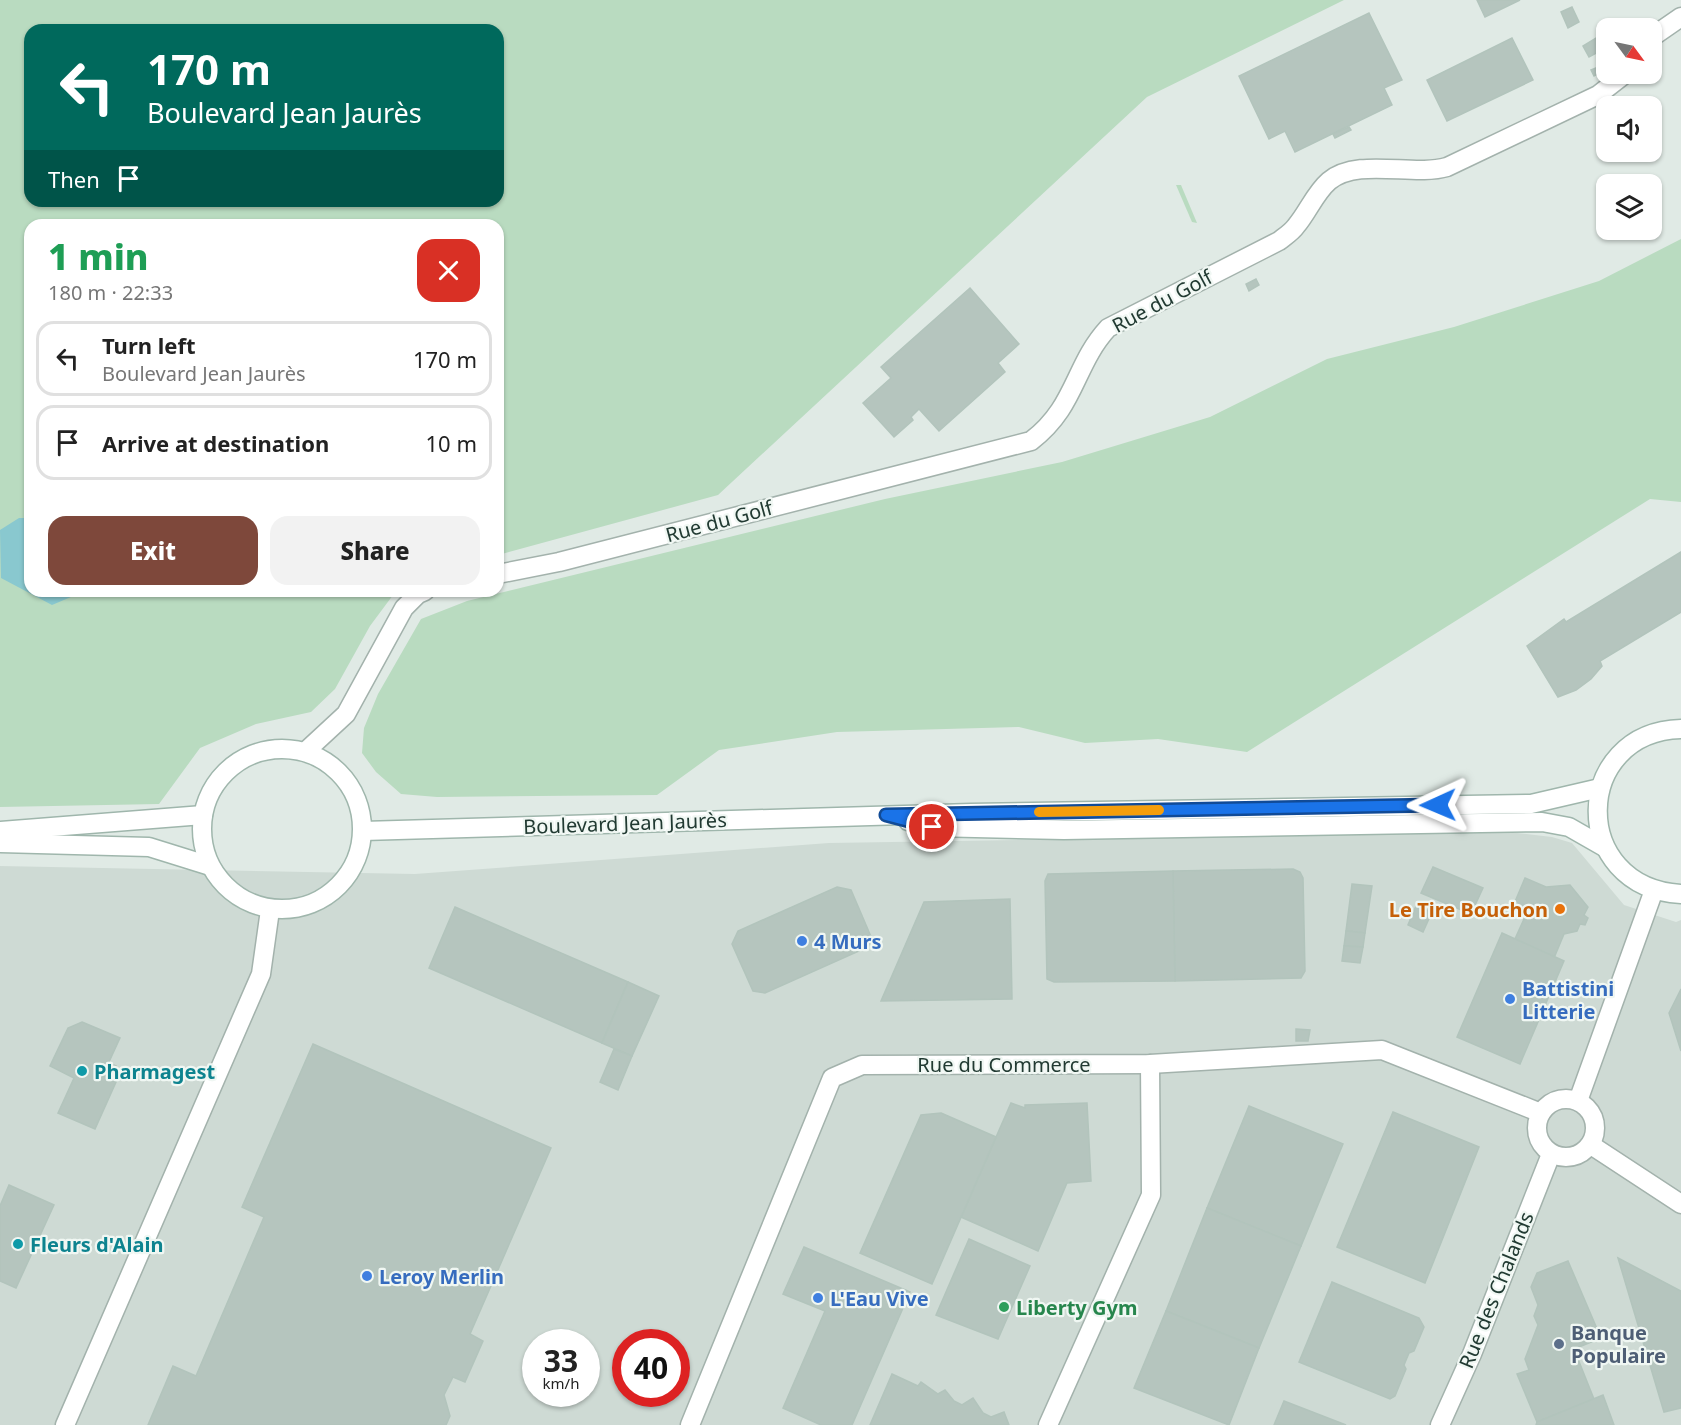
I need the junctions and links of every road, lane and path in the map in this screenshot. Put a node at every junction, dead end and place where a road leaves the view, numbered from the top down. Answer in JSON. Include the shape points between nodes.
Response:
{"nodes":[{"id":1,"x":1681,"y":17,"type":"edge"},
{"id":2,"x":1662,"y":30,"type":"edge"},
{"id":3,"x":1614,"y":84,"type":"edge"},
{"id":4,"x":504,"y":573,"type":"edge"},
{"id":5,"x":415,"y":597,"type":"edge"},
{"id":6,"x":1681,"y":729,"type":"edge"},
{"id":7,"x":306,"y":751,"type":"junction"},
{"id":8,"x":1600,"y":788,"type":"junction"},
{"id":9,"x":203,"y":815,"type":"junction"},
{"id":10,"x":886,"y":815,"type":"junction"},
{"id":11,"x":0,"y":831,"type":"edge"},
{"id":12,"x":363,"y":831,"type":"junction"},
{"id":13,"x":0,"y":843,"type":"edge"},
{"id":14,"x":1604,"y":847,"type":"junction"},
{"id":15,"x":210,"y":866,"type":"junction"},
{"id":16,"x":1654,"y":890,"type":"junction"},
{"id":17,"x":1681,"y":894,"type":"edge"},
{"id":18,"x":270,"y":910,"type":"junction"},
{"id":19,"x":1150,"y":1064,"type":"junction"},
{"id":20,"x":1578,"y":1101,"type":"junction"},
{"id":21,"x":1541,"y":1113,"type":"junction"},
{"id":22,"x":1591,"y":1145,"type":"junction"},
{"id":23,"x":1551,"y":1154,"type":"junction"},
{"id":24,"x":1681,"y":1204,"type":"edge"},
{"id":25,"x":65,"y":1425,"type":"edge"},
{"id":26,"x":690,"y":1425,"type":"edge"},
{"id":27,"x":1048,"y":1425,"type":"edge"},
{"id":28,"x":1440,"y":1425,"type":"edge"}],
"edges":[{"from":1,"to":2,"type":"street"},
{"from":3,"to":4,"type":"street","name":"Rue du Golf","via":[[1447,166],[1432,171],[1384,168],[1344,173],[1330,180],[1295,228],[1279,241],[1108,328],[1089,352],[1062,410],[1031,441]]},
{"from":5,"to":7,"type":"street","via":[[404,608],[346,714]]},
{"from":6,"to":8,"type":"street","via":[[1653,733],[1630,745],[1612,764]]},
{"from":7,"to":9,"type":"street","via":[[279,748],[253,754],[230,768],[212,789]]},
{"from":7,"to":12,"type":"street","via":[[330,763],[348,782],[360,805]]},
{"from":8,"to":10,"type":"street","name":"Boulevard Jean Jaurès","via":[[1531,804]]},
{"from":8,"to":14,"type":"street","via":[[1598,828]]},
{"from":9,"to":11,"type":"street"},
{"from":9,"to":15,"type":"street","via":[[202,841]]},
{"from":10,"to":12,"type":"street","name":"Boulevard Jean Jaurès"},
{"from":10,"to":14,"type":"street","name":"Boulevard Jean Jaurès","via":[[932,827],[1064,830],[1542,822],[1569,827]]},
{"from":12,"to":18,"type":"street","via":[[358,858],[344,881],[323,899],[298,909]]},
{"from":13,"to":15,"type":"street","via":[[149,847]]},
{"from":14,"to":16,"type":"street","via":[[1634,881]]},
{"from":15,"to":18,"type":"street","via":[[225,887],[246,902]]},
{"from":16,"to":17,"type":"street"},
{"from":16,"to":20,"type":"street"},
{"from":18,"to":25,"type":"street","via":[[261,974]]},
{"from":19,"to":21,"type":"street","name":"Rue du Commerce","via":[[1382,1050]]},
{"from":19,"to":26,"type":"street","name":"Rue du Commerce","via":[[862,1065],[832,1078]]},
{"from":19,"to":27,"type":"street","via":[[1151,1195]]},
{"from":20,"to":21,"type":"street","via":[[1562,1099]]},
{"from":20,"to":22,"type":"street","via":[[1594,1120]]},
{"from":21,"to":23,"type":"street","via":[[1536,1131]]},
{"from":22,"to":23,"type":"street","via":[[1577,1156]]},
{"from":22,"to":24,"type":"street"},
{"from":23,"to":28,"type":"street","name":"Rue des Chalands"}]}
